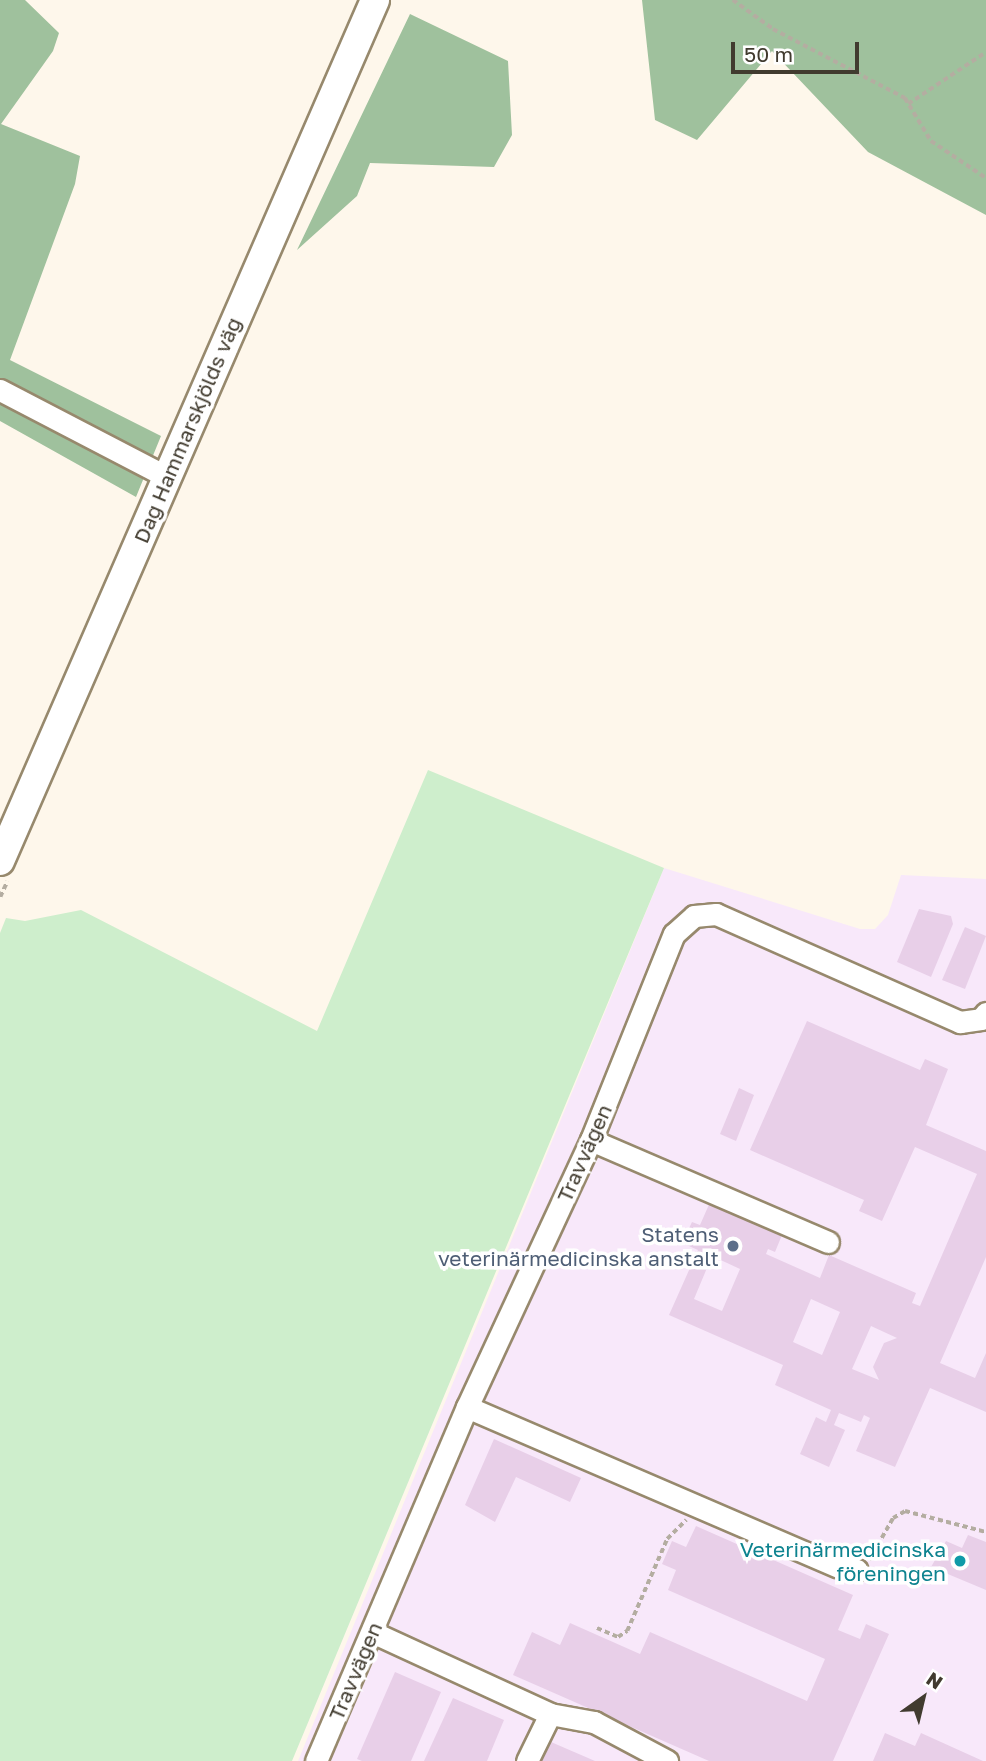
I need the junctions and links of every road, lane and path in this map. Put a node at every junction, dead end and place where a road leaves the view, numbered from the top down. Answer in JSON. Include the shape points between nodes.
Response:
{"nodes":[{"id":1,"x":374,"y":0,"type":"edge"},
{"id":2,"x":733,"y":0,"type":"edge"},
{"id":3,"x":986,"y":52,"type":"edge"},
{"id":4,"x":908,"y":104,"type":"junction"},
{"id":5,"x":986,"y":178,"type":"edge"},
{"id":6,"x":0,"y":390,"type":"edge"},
{"id":7,"x":167,"y":477,"type":"junction"},
{"id":8,"x":0,"y":861,"type":"edge"},
{"id":9,"x":986,"y":1013,"type":"edge"},
{"id":10,"x":591,"y":1140,"type":"junction"},
{"id":11,"x":828,"y":1242,"type":"dead end"},
{"id":12,"x":467,"y":1407,"type":"junction"},
{"id":13,"x":701,"y":1508,"type":"junction"},
{"id":14,"x":986,"y":1532,"type":"edge"},
{"id":15,"x":857,"y":1570,"type":"joint"},
{"id":16,"x":597,"y":1628,"type":"dead end"},
{"id":17,"x":372,"y":1632,"type":"junction"},
{"id":18,"x":550,"y":1714,"type":"junction"},
{"id":19,"x":317,"y":1761,"type":"edge"},
{"id":20,"x":527,"y":1761,"type":"edge"},
{"id":21,"x":667,"y":1761,"type":"edge"}],
"edges":[{"from":1,"to":7,"type":"main road","name":"Dag Hammarskjölds väg"},
{"from":2,"to":4,"type":"path","via":[[772,29]]},
{"from":3,"to":4,"type":"path"},
{"from":4,"to":5,"type":"path","via":[[931,141]]},
{"from":6,"to":7,"type":"street"},
{"from":7,"to":8,"type":"main road","name":"Dag Hammarskjölds väg"},
{"from":9,"to":10,"type":"street","name":"Travvägen","via":[[981,1019],[960,1021],[716,914],[694,916],[674,934]]},
{"from":10,"to":11,"type":"street"},
{"from":10,"to":12,"type":"street","name":"Travvägen"},
{"from":12,"to":13,"type":"street"},
{"from":12,"to":17,"type":"street","name":"Travvägen"},
{"from":13,"to":15,"type":"street"},
{"from":13,"to":16,"type":"path","via":[[667,1539],[627,1631],[618,1637]]},
{"from":14,"to":15,"type":"path","via":[[905,1511],[892,1518],[867,1563]]},
{"from":17,"to":18,"type":"street"},
{"from":17,"to":19,"type":"street","name":"Travvägen"},
{"from":18,"to":20,"type":"street"},
{"from":18,"to":21,"type":"street","via":[[594,1723]]}]}
